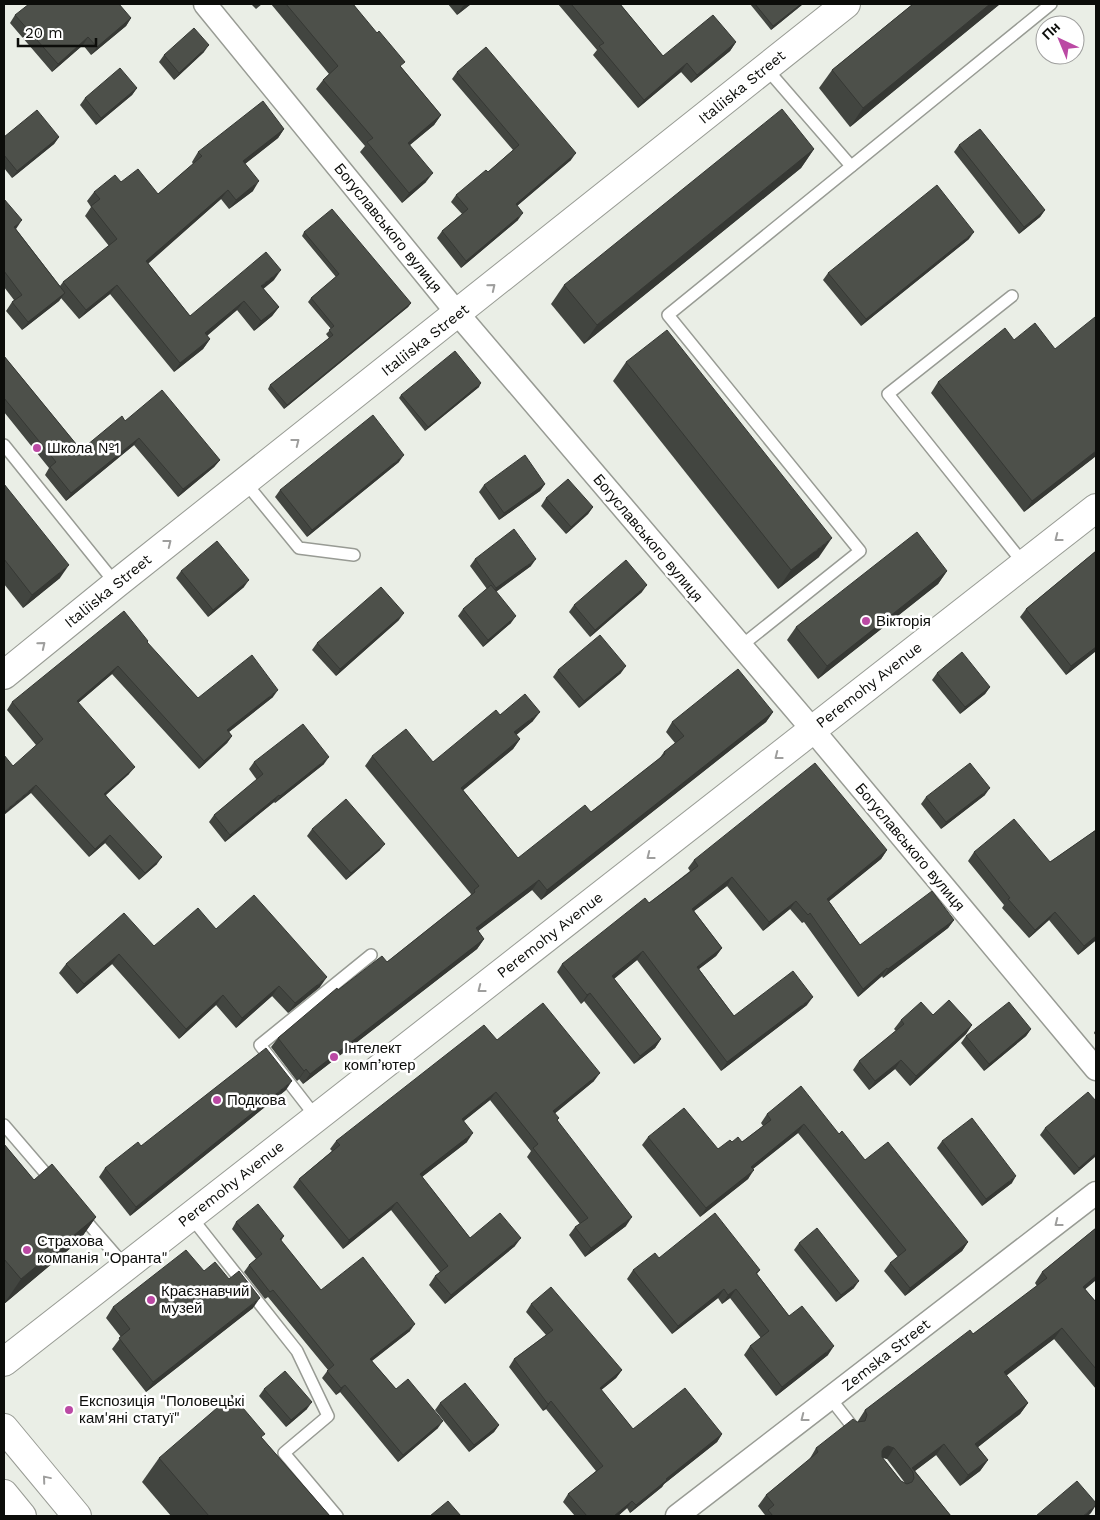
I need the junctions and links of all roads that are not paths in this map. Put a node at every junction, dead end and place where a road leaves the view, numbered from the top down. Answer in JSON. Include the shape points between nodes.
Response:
{"nodes":[{"id":1,"x":204,"y":4,"type":"edge"},
{"id":2,"x":846,"y":4,"type":"edge"},
{"id":3,"x":1051,"y":4,"type":"edge"},
{"id":4,"x":766,"y":68,"type":"junction"},
{"id":5,"x":851,"y":166,"type":"junction"},
{"id":6,"x":1012,"y":296,"type":"dead end"},
{"id":7,"x":458,"y":314,"type":"junction"},
{"id":8,"x":4,"y":445,"type":"edge"},
{"id":9,"x":245,"y":482,"type":"junction"},
{"id":10,"x":1096,"y":508,"type":"edge"},
{"id":11,"x":354,"y":555,"type":"dead end"},
{"id":12,"x":1024,"y":564,"type":"junction"},
{"id":13,"x":116,"y":584,"type":"junction"},
{"id":14,"x":741,"y":646,"type":"junction"},
{"id":15,"x":4,"y":675,"type":"edge"},
{"id":16,"x":812,"y":729,"type":"junction"},
{"id":17,"x":371,"y":955,"type":"dead end"},
{"id":18,"x":1096,"y":1069,"type":"edge"},
{"id":19,"x":316,"y":1117,"type":"junction"},
{"id":20,"x":4,"y":1125,"type":"edge"},
{"id":21,"x":58,"y":1188,"type":"edge"},
{"id":22,"x":1096,"y":1193,"type":"edge"},
{"id":23,"x":70,"y":1202,"type":"edge"},
{"id":24,"x":190,"y":1216,"type":"junction"},
{"id":25,"x":126,"y":1267,"type":"junction"},
{"id":26,"x":4,"y":1362,"type":"edge"},
{"id":27,"x":830,"y":1398,"type":"junction"},
{"id":28,"x":852,"y":1426,"type":"edge"},
{"id":29,"x":4,"y":1428,"type":"edge"},
{"id":30,"x":4,"y":1494,"type":"edge"},
{"id":31,"x":22,"y":1516,"type":"edge"},
{"id":32,"x":77,"y":1516,"type":"edge"},
{"id":33,"x":337,"y":1516,"type":"edge"},
{"id":34,"x":677,"y":1516,"type":"edge"}],
"edges":[{"from":1,"to":7,"type":"street","name":"Богуславського вулиця"},
{"from":2,"to":4,"type":"street","name":"Italiiska Street"},
{"from":3,"to":5,"type":"lane"},
{"from":4,"to":5,"type":"lane"},
{"from":7,"to":4,"type":"street","name":"Italiiska Street","one_way":true},
{"from":5,"to":14,"type":"lane","via":[[668,315],[860,551]]},
{"from":6,"to":12,"type":"lane","via":[[888,394]]},
{"from":9,"to":7,"type":"street","name":"Italiiska Street","one_way":true},
{"from":7,"to":14,"type":"street","name":"Богуславського вулиця"},
{"from":8,"to":13,"type":"lane"},
{"from":9,"to":11,"type":"lane","via":[[299,548]]},
{"from":13,"to":9,"type":"street","name":"Italiiska Street","one_way":true},
{"from":10,"to":12,"type":"street","name":"Peremohy Avenue","one_way":true},
{"from":12,"to":16,"type":"street","name":"Peremohy Avenue"},
{"from":15,"to":13,"type":"street","name":"Italiiska Street","one_way":true},
{"from":14,"to":16,"type":"street","name":"Богуславського вулиця"},
{"from":16,"to":18,"type":"street","name":"Богуславського вулиця"},
{"from":16,"to":19,"type":"street","name":"Peremohy Avenue","one_way":true},
{"from":17,"to":19,"type":"lane","via":[[260,1045]]},
{"from":19,"to":24,"type":"street","name":"Peremohy Avenue"},
{"from":20,"to":21,"type":"lane"},
{"from":22,"to":27,"type":"street","name":"Zemska Street","one_way":true},
{"from":23,"to":25,"type":"lane"},
{"from":24,"to":25,"type":"street","name":"Peremohy Avenue"},
{"from":24,"to":33,"type":"lane","via":[[298,1350],[328,1416],[284,1453]]},
{"from":25,"to":26,"type":"street","name":"Peremohy Avenue"},
{"from":27,"to":28,"type":"lane"},
{"from":27,"to":34,"type":"street","name":"Zemska Street","one_way":true},
{"from":32,"to":29,"type":"street","one_way":true},
{"from":30,"to":31,"type":"street"}]}
